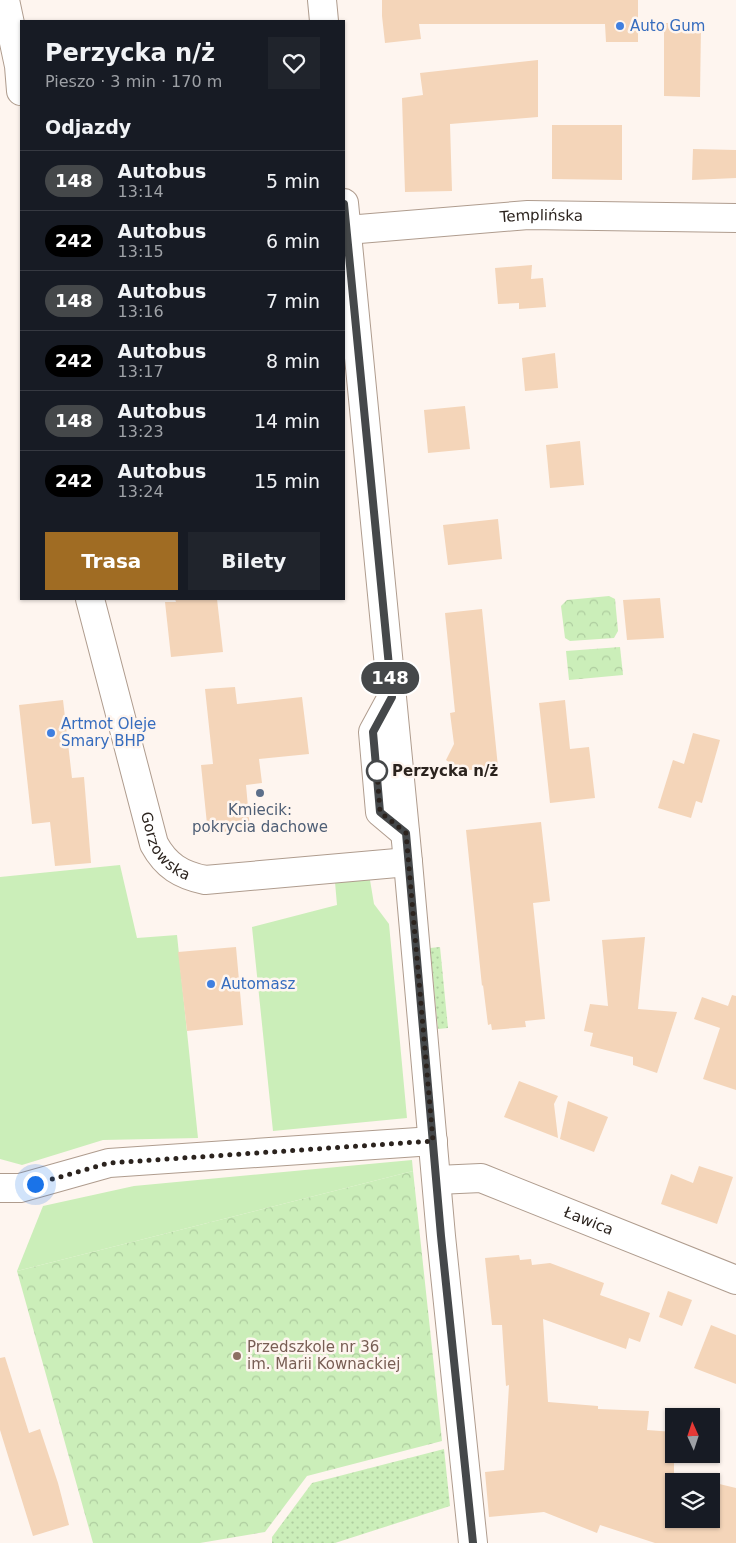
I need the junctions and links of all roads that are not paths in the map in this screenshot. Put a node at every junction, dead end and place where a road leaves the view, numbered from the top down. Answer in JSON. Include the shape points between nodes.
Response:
{"nodes":[{"id":1,"x":5,"y":0,"type":"edge"},
{"id":2,"x":322,"y":0,"type":"edge"},
{"id":3,"x":324,"y":20,"type":"edge"},
{"id":4,"x":20,"y":78,"type":"edge"},
{"id":5,"x":345,"y":216,"type":"edge"},
{"id":6,"x":736,"y":218,"type":"edge"},
{"id":7,"x":90,"y":600,"type":"edge"},
{"id":8,"x":408,"y":862,"type":"junction"},
{"id":9,"x":433,"y":1141,"type":"junction"},
{"id":10,"x":437,"y":1180,"type":"junction"},
{"id":11,"x":0,"y":1188,"type":"edge"},
{"id":12,"x":736,"y":1280,"type":"edge"},
{"id":13,"x":473,"y":1543,"type":"edge"}],
"edges":[{"from":1,"to":4,"type":"street"},
{"from":2,"to":3,"type":"street"},
{"from":5,"to":6,"type":"street","name":"Templińska"},
{"from":5,"to":8,"type":"street"},
{"from":7,"to":8,"type":"street","name":"Gorzowska","via":[[154,844],[170,865],[189,876],[205,880]]},
{"from":8,"to":9,"type":"street"},
{"from":9,"to":10,"type":"street"},
{"from":9,"to":11,"type":"street","via":[[109,1163],[20,1188]]},
{"from":10,"to":12,"type":"street","name":"Ławica","via":[[481,1178]]},
{"from":10,"to":13,"type":"street"}]}
